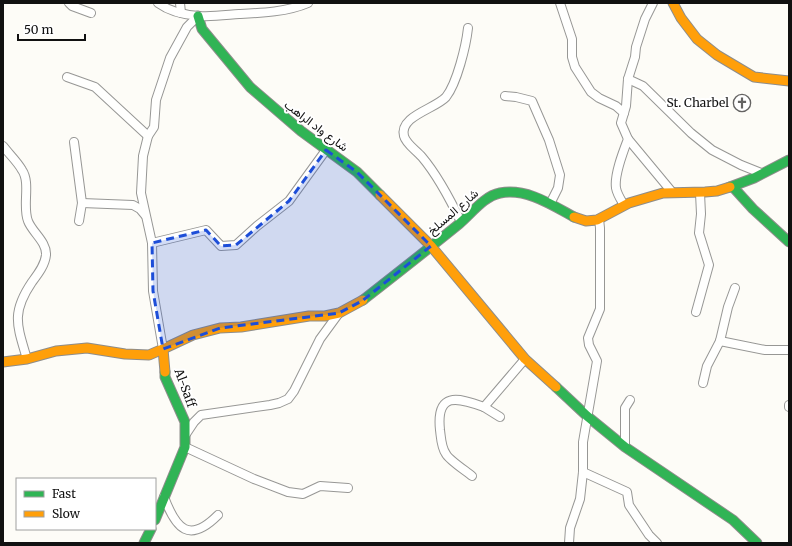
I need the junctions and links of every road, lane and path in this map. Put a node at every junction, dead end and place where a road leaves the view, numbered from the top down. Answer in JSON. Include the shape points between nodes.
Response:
{"nodes":[{"id":1,"x":69,"y":3,"type":"edge"},
{"id":2,"x":158,"y":3,"type":"edge"},
{"id":3,"x":180,"y":3,"type":"edge"},
{"id":4,"x":308,"y":3,"type":"edge"},
{"id":5,"x":560,"y":3,"type":"edge"},
{"id":6,"x":653,"y":3,"type":"edge"},
{"id":7,"x":673,"y":3,"type":"edge"},
{"id":8,"x":91,"y":13,"type":"dead end"},
{"id":9,"x":181,"y":13,"type":"junction"},
{"id":10,"x":198,"y":16,"type":"junction"},
{"id":11,"x":468,"y":28,"type":"dead end"},
{"id":12,"x":67,"y":77,"type":"dead end"},
{"id":13,"x":628,"y":79,"type":"junction"},
{"id":14,"x":789,"y":81,"type":"edge"},
{"id":15,"x":505,"y":96,"type":"dead end"},
{"id":16,"x":624,"y":113,"type":"junction"},
{"id":17,"x":148,"y":136,"type":"junction"},
{"id":18,"x":628,"y":139,"type":"junction"},
{"id":19,"x":74,"y":142,"type":"dead end"},
{"id":20,"x":3,"y":146,"type":"edge"},
{"id":21,"x":326,"y":150,"type":"junction"},
{"id":22,"x":789,"y":160,"type":"edge"},
{"id":23,"x":761,"y":173,"type":"junction"},
{"id":24,"x":733,"y":186,"type":"junction"},
{"id":25,"x":672,"y":192,"type":"junction"},
{"id":26,"x":141,"y":193,"type":"junction"},
{"id":27,"x":700,"y":193,"type":"junction"},
{"id":28,"x":82,"y":203,"type":"junction"},
{"id":29,"x":550,"y":204,"type":"junction"},
{"id":30,"x":133,"y":205,"type":"junction"},
{"id":31,"x":624,"y":205,"type":"junction"},
{"id":32,"x":147,"y":217,"type":"junction"},
{"id":33,"x":599,"y":220,"type":"junction"},
{"id":34,"x":79,"y":221,"type":"dead end"},
{"id":35,"x":461,"y":222,"type":"junction"},
{"id":36,"x":789,"y":242,"type":"edge"},
{"id":37,"x":152,"y":243,"type":"junction"},
{"id":38,"x":431,"y":246,"type":"junction"},
{"id":39,"x":735,"y":288,"type":"dead end"},
{"id":40,"x":696,"y":312,"type":"dead end"},
{"id":41,"x":339,"y":313,"type":"junction"},
{"id":42,"x":720,"y":341,"type":"junction"},
{"id":43,"x":163,"y":349,"type":"junction"},
{"id":44,"x":789,"y":350,"type":"edge"},
{"id":45,"x":27,"y":359,"type":"junction"},
{"id":46,"x":525,"y":359,"type":"junction"},
{"id":47,"x":3,"y":362,"type":"edge"},
{"id":48,"x":703,"y":382,"type":"dead end"},
{"id":49,"x":630,"y":400,"type":"dead end"},
{"id":50,"x":484,"y":407,"type":"junction"},
{"id":51,"x":587,"y":416,"type":"junction"},
{"id":52,"x":500,"y":417,"type":"dead end"},
{"id":53,"x":186,"y":434,"type":"junction"},
{"id":54,"x":185,"y":447,"type":"junction"},
{"id":55,"x":625,"y":447,"type":"junction"},
{"id":56,"x":583,"y":472,"type":"junction"},
{"id":57,"x":472,"y":476,"type":"dead end"},
{"id":58,"x":348,"y":488,"type":"dead end"},
{"id":59,"x":164,"y":497,"type":"junction"},
{"id":60,"x":218,"y":515,"type":"dead end"},
{"id":61,"x":156,"y":517,"type":"edge"},
{"id":62,"x":150,"y":530,"type":"edge"},
{"id":63,"x":144,"y":543,"type":"edge"},
{"id":64,"x":569,"y":543,"type":"edge"},
{"id":65,"x":657,"y":543,"type":"edge"},
{"id":66,"x":757,"y":543,"type":"edge"}],
"edges":[{"from":1,"to":8,"type":"street"},
{"from":2,"to":9,"type":"street"},
{"from":3,"to":9,"type":"street"},
{"from":4,"to":10,"type":"street","via":[[276,11]]},
{"from":5,"to":16,"type":"street","via":[[572,38],[575,67],[591,92]]},
{"from":6,"to":13,"type":"street","via":[[640,34]]},
{"from":7,"to":14,"type":"street","via":[[697,39],[717,55],[754,77]]},
{"from":9,"to":10,"type":"street"},
{"from":10,"to":17,"type":"street","via":[[187,27],[170,58],[156,100],[154,128]]},
{"from":10,"to":21,"type":"street","name":"شارع واد الراهب","via":[[202,29],[250,87]]},
{"from":11,"to":35,"type":"street","via":[[451,89],[439,103],[406,123],[404,134],[406,140],[431,169]]},
{"from":12,"to":17,"type":"street","via":[[95,87]]},
{"from":13,"to":16,"type":"street"},
{"from":13,"to":23,"type":"street","via":[[643,86],[712,150]]},
{"from":15,"to":29,"type":"street","via":[[532,101],[549,140],[560,175],[558,188]]},
{"from":16,"to":18,"type":"street","via":[[621,123]]},
{"from":17,"to":26,"type":"street","via":[[143,156]]},
{"from":18,"to":25,"type":"street"},
{"from":18,"to":31,"type":"street","via":[[616,180],[618,194]]},
{"from":19,"to":28,"type":"street"},
{"from":20,"to":45,"type":"street","via":[[23,170],[28,221],[46,253],[44,264],[23,296],[18,310],[17,320]]},
{"from":21,"to":37,"type":"street","via":[[289,201],[236,244],[221,246],[206,230]]},
{"from":21,"to":38,"type":"street","name":"شارع واد الراهب","via":[[357,172]]},
{"from":22,"to":23,"type":"street"},
{"from":23,"to":24,"type":"street"},
{"from":24,"to":27,"type":"street"},
{"from":24,"to":36,"type":"street","via":[[749,206]]},
{"from":25,"to":27,"type":"street"},
{"from":25,"to":31,"type":"street"},
{"from":26,"to":30,"type":"street"},
{"from":26,"to":32,"type":"street"},
{"from":27,"to":40,"type":"street","via":[[699,233],[709,265]]},
{"from":28,"to":30,"type":"street"},
{"from":28,"to":34,"type":"street"},
{"from":29,"to":33,"type":"street","name":"شارع المسلخ","via":[[575,218],[585,221]]},
{"from":29,"to":35,"type":"street","name":"شارع المسلخ","via":[[521,193],[500,192],[490,196]]},
{"from":30,"to":32,"type":"street"},
{"from":31,"to":33,"type":"street"},
{"from":32,"to":37,"type":"street"},
{"from":33,"to":51,"type":"street","via":[[600,309],[588,338],[597,361]]},
{"from":35,"to":38,"type":"street","name":"شارع المسلخ"},
{"from":37,"to":43,"type":"street","via":[[153,291]]},
{"from":38,"to":41,"type":"street","name":"شارع المسلخ","via":[[362,300]]},
{"from":38,"to":46,"type":"street","name":"شارع واد الراهب"},
{"from":39,"to":42,"type":"street"},
{"from":41,"to":43,"type":"street","name":"شارع المسلخ","via":[[220,328],[194,335]]},
{"from":41,"to":53,"type":"street","via":[[320,339],[288,399],[270,405],[201,415]]},
{"from":42,"to":44,"type":"street","via":[[765,350]]},
{"from":42,"to":48,"type":"street","via":[[707,366]]},
{"from":43,"to":45,"type":"street","via":[[149,355],[86,348],[56,351]]},
{"from":43,"to":53,"type":"street","name":"Al-Saff","via":[[165,377],[185,422]]},
{"from":45,"to":47,"type":"street"},
{"from":46,"to":50,"type":"street"},
{"from":46,"to":51,"type":"street","name":"شارع واد الراهب"},
{"from":49,"to":55,"type":"street","via":[[625,408]]},
{"from":50,"to":52,"type":"street"},
{"from":50,"to":57,"type":"street","via":[[467,401],[451,400],[444,403],[440,410],[442,445],[446,455]]},
{"from":51,"to":55,"type":"street","name":"شارع واد الراهب"},
{"from":51,"to":56,"type":"street","via":[[583,442]]},
{"from":53,"to":54,"type":"street","name":"Al-Saff"},
{"from":54,"to":58,"type":"street","via":[[288,492],[303,494],[320,486]]},
{"from":54,"to":59,"type":"street","name":"Al-Saff"},
{"from":55,"to":66,"type":"street","name":"شارع واد الراهب","via":[[733,520]]},
{"from":56,"to":64,"type":"street","via":[[580,499],[570,528]]},
{"from":56,"to":65,"type":"street","via":[[627,492],[629,505]]},
{"from":59,"to":60,"type":"street","via":[[177,522],[188,531],[199,530]]},
{"from":59,"to":61,"type":"street","name":"Al-Saff"},
{"from":62,"to":63,"type":"street"}]}
